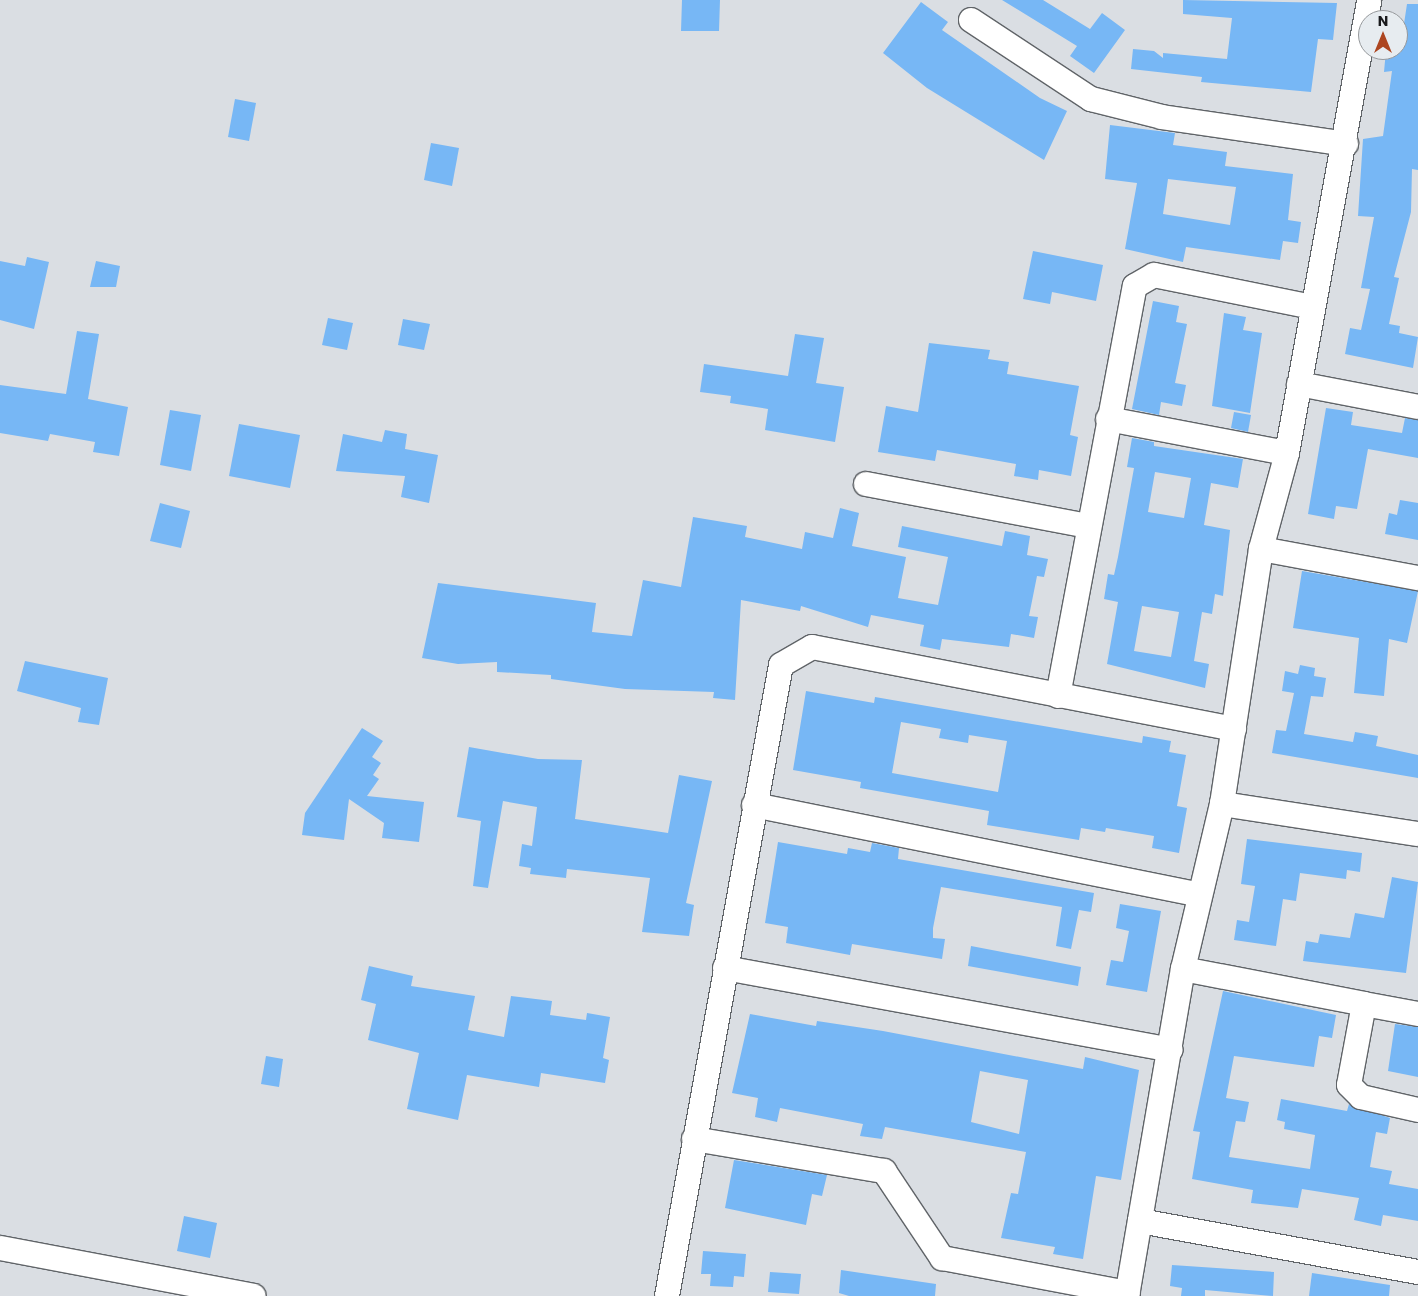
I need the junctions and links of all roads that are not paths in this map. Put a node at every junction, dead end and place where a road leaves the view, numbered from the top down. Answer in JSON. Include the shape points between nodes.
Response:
{"nodes":[{"id":1,"x":1369,"y":0,"type":"edge"},
{"id":2,"x":970,"y":20,"type":"dead end"},
{"id":3,"x":1346,"y":144,"type":"junction"},
{"id":4,"x":1313,"y":307,"type":"junction"},
{"id":5,"x":1299,"y":384,"type":"junction"},
{"id":6,"x":1418,"y":407,"type":"edge"},
{"id":7,"x":1108,"y":419,"type":"junction"},
{"id":8,"x":1286,"y":454,"type":"junction"},
{"id":9,"x":866,"y":484,"type":"dead end"},
{"id":10,"x":1088,"y":526,"type":"junction"},
{"id":11,"x":1261,"y":549,"type":"junction"},
{"id":12,"x":1418,"y":578,"type":"edge"},
{"id":13,"x":1058,"y":696,"type":"junction"},
{"id":14,"x":1234,"y":728,"type":"junction"},
{"id":15,"x":1222,"y":804,"type":"junction"},
{"id":16,"x":754,"y":805,"type":"junction"},
{"id":17,"x":1418,"y":834,"type":"edge"},
{"id":18,"x":1199,"y":895,"type":"junction"},
{"id":19,"x":725,"y":968,"type":"junction"},
{"id":20,"x":1183,"y":969,"type":"junction"},
{"id":21,"x":1364,"y":1004,"type":"junction"},
{"id":22,"x":1418,"y":1014,"type":"edge"},
{"id":23,"x":1171,"y":1050,"type":"junction"},
{"id":24,"x":1418,"y":1110,"type":"edge"},
{"id":25,"x":694,"y":1139,"type":"junction"},
{"id":26,"x":1140,"y":1221,"type":"junction"},
{"id":27,"x":0,"y":1248,"type":"edge"},
{"id":28,"x":1418,"y":1272,"type":"edge"},
{"id":29,"x":211,"y":1292,"type":"edge"},
{"id":30,"x":1128,"y":1295,"type":"edge"},
{"id":31,"x":254,"y":1296,"type":"edge"},
{"id":32,"x":667,"y":1296,"type":"edge"}],
"edges":[{"from":1,"to":3,"type":"street"},
{"from":2,"to":3,"type":"street","via":[[1091,99],[1162,117]]},
{"from":3,"to":4,"type":"street"},
{"from":4,"to":5,"type":"street"},
{"from":4,"to":7,"type":"street","via":[[1154,275],[1140,280]]},
{"from":5,"to":6,"type":"street"},
{"from":5,"to":8,"type":"street"},
{"from":7,"to":8,"type":"street"},
{"from":7,"to":10,"type":"street"},
{"from":8,"to":11,"type":"street"},
{"from":9,"to":10,"type":"street"},
{"from":10,"to":13,"type":"street"},
{"from":11,"to":12,"type":"street"},
{"from":11,"to":14,"type":"street"},
{"from":13,"to":14,"type":"street"},
{"from":13,"to":16,"type":"street","via":[[812,647],[781,665]]},
{"from":14,"to":15,"type":"street"},
{"from":15,"to":17,"type":"street"},
{"from":15,"to":18,"type":"street"},
{"from":16,"to":18,"type":"street"},
{"from":16,"to":19,"type":"street"},
{"from":18,"to":20,"type":"street"},
{"from":19,"to":23,"type":"street"},
{"from":19,"to":25,"type":"street"},
{"from":20,"to":21,"type":"street"},
{"from":20,"to":23,"type":"street"},
{"from":21,"to":22,"type":"street"},
{"from":21,"to":24,"type":"street","via":[[1349,1085],[1361,1097]]},
{"from":23,"to":26,"type":"street"},
{"from":25,"to":30,"type":"street","via":[[884,1171],[942,1258]]},
{"from":25,"to":32,"type":"street"},
{"from":26,"to":28,"type":"street"},
{"from":26,"to":30,"type":"street"},
{"from":27,"to":29,"type":"street"},
{"from":29,"to":31,"type":"street"}]}
